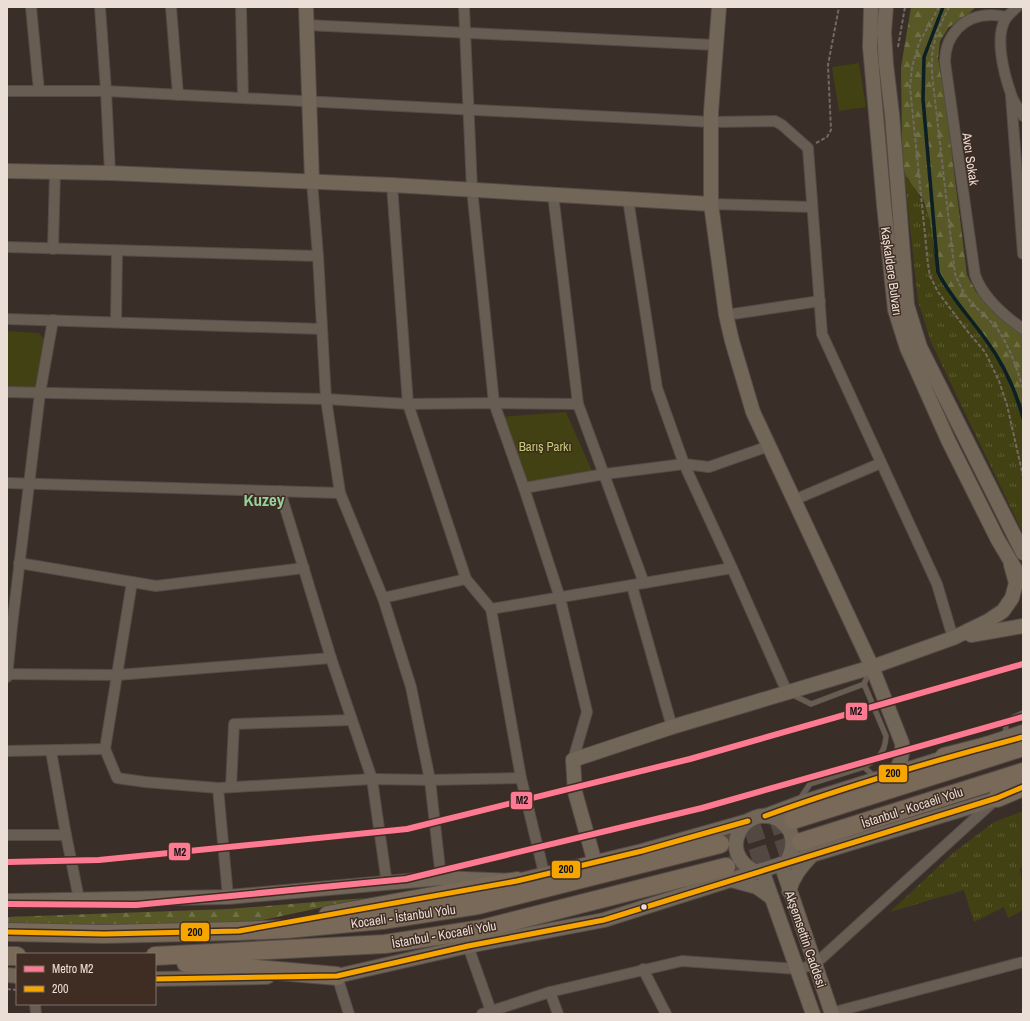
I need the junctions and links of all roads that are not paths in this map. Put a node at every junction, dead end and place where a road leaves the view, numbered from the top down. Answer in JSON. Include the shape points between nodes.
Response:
{"nodes":[{"id":1,"x":31,"y":7,"type":"edge"},
{"id":2,"x":100,"y":7,"type":"edge"},
{"id":3,"x":171,"y":7,"type":"edge"},
{"id":4,"x":241,"y":7,"type":"edge"},
{"id":5,"x":306,"y":7,"type":"edge"},
{"id":6,"x":464,"y":7,"type":"edge"},
{"id":7,"x":719,"y":7,"type":"edge"},
{"id":8,"x":871,"y":7,"type":"edge"},
{"id":9,"x":886,"y":7,"type":"edge"},
{"id":10,"x":1017,"y":7,"type":"edge"},
{"id":11,"x":1007,"y":17,"type":"junction"},
{"id":12,"x":307,"y":25,"type":"junction"},
{"id":13,"x":465,"y":33,"type":"junction"},
{"id":14,"x":715,"y":45,"type":"junction"},
{"id":15,"x":7,"y":91,"type":"edge"},
{"id":16,"x":39,"y":91,"type":"junction"},
{"id":17,"x":106,"y":91,"type":"junction"},
{"id":18,"x":178,"y":95,"type":"junction"},
{"id":19,"x":1011,"y":96,"type":"junction"},
{"id":20,"x":243,"y":98,"type":"junction"},
{"id":21,"x":309,"y":101,"type":"junction"},
{"id":22,"x":467,"y":110,"type":"junction"},
{"id":23,"x":1023,"y":116,"type":"edge"},
{"id":24,"x":712,"y":122,"type":"junction"},
{"id":25,"x":7,"y":171,"type":"edge"},
{"id":26,"x":54,"y":172,"type":"junction"},
{"id":27,"x":110,"y":174,"type":"junction"},
{"id":28,"x":312,"y":181,"type":"junction"},
{"id":29,"x":392,"y":185,"type":"junction"},
{"id":30,"x":472,"y":189,"type":"junction"},
{"id":31,"x":553,"y":194,"type":"junction"},
{"id":32,"x":628,"y":199,"type":"junction"},
{"id":33,"x":711,"y":204,"type":"junction"},
{"id":34,"x":812,"y":207,"type":"junction"},
{"id":35,"x":7,"y":247,"type":"edge"},
{"id":36,"x":52,"y":249,"type":"junction"},
{"id":37,"x":118,"y":251,"type":"junction"},
{"id":38,"x":1023,"y":254,"type":"edge"},
{"id":39,"x":318,"y":256,"type":"junction"},
{"id":40,"x":820,"y":302,"type":"junction"},
{"id":41,"x":726,"y":315,"type":"junction"},
{"id":42,"x":7,"y":319,"type":"edge"},
{"id":43,"x":53,"y":320,"type":"junction"},
{"id":44,"x":116,"y":322,"type":"junction"},
{"id":45,"x":322,"y":329,"type":"junction"},
{"id":46,"x":1023,"y":329,"type":"edge"},
{"id":47,"x":7,"y":392,"type":"edge"},
{"id":48,"x":40,"y":394,"type":"junction"},
{"id":49,"x":326,"y":399,"type":"junction"},
{"id":50,"x":494,"y":403,"type":"junction"},
{"id":51,"x":408,"y":404,"type":"junction"},
{"id":52,"x":578,"y":404,"type":"junction"},
{"id":53,"x":769,"y":446,"type":"junction"},
{"id":54,"x":881,"y":463,"type":"junction"},
{"id":55,"x":684,"y":464,"type":"junction"},
{"id":56,"x":605,"y":474,"type":"junction"},
{"id":57,"x":7,"y":483,"type":"edge"},
{"id":58,"x":29,"y":484,"type":"junction"},
{"id":59,"x":524,"y":488,"type":"junction"},
{"id":60,"x":280,"y":491,"type":"junction"},
{"id":61,"x":340,"y":492,"type":"junction"},
{"id":62,"x":794,"y":500,"type":"junction"},
{"id":63,"x":1023,"y":552,"type":"edge"},
{"id":64,"x":1009,"y":558,"type":"junction"},
{"id":65,"x":20,"y":563,"type":"junction"},
{"id":66,"x":304,"y":568,"type":"junction"},
{"id":67,"x":732,"y":568,"type":"junction"},
{"id":68,"x":1023,"y":578,"type":"edge"},
{"id":69,"x":466,"y":579,"type":"junction"},
{"id":70,"x":132,"y":582,"type":"junction"},
{"id":71,"x":644,"y":583,"type":"junction"},
{"id":72,"x":632,"y":586,"type":"junction"},
{"id":73,"x":383,"y":598,"type":"junction"},
{"id":74,"x":560,"y":598,"type":"junction"},
{"id":75,"x":491,"y":609,"type":"junction"},
{"id":76,"x":9,"y":626,"type":"edge"},
{"id":77,"x":1023,"y":626,"type":"edge"},
{"id":78,"x":953,"y":638,"type":"junction"},
{"id":79,"x":332,"y":658,"type":"junction"},
{"id":80,"x":872,"y":667,"type":"junction"},
{"id":81,"x":117,"y":674,"type":"junction"},
{"id":82,"x":7,"y":676,"type":"edge"},
{"id":83,"x":864,"y":684,"type":"junction"},
{"id":84,"x":787,"y":692,"type":"junction"},
{"id":85,"x":1023,"y":713,"type":"edge"},
{"id":86,"x":352,"y":720,"type":"junction"},
{"id":87,"x":672,"y":727,"type":"junction"},
{"id":88,"x":1023,"y":732,"type":"edge"},
{"id":89,"x":1015,"y":737,"type":"edge"},
{"id":90,"x":1023,"y":747,"type":"edge"},
{"id":91,"x":104,"y":749,"type":"junction"},
{"id":92,"x":51,"y":751,"type":"junction"},
{"id":93,"x":7,"y":752,"type":"edge"},
{"id":94,"x":944,"y":757,"type":"joint"},
{"id":95,"x":573,"y":760,"type":"junction"},
{"id":96,"x":864,"y":767,"type":"junction"},
{"id":97,"x":895,"y":772,"type":"junction"},
{"id":98,"x":1023,"y":772,"type":"edge"},
{"id":99,"x":521,"y":778,"type":"junction"},
{"id":100,"x":876,"y":778,"type":"junction"},
{"id":101,"x":372,"y":779,"type":"junction"},
{"id":102,"x":430,"y":780,"type":"junction"},
{"id":103,"x":231,"y":787,"type":"junction"},
{"id":104,"x":1023,"y":787,"type":"edge"},
{"id":105,"x":218,"y":788,"type":"junction"},
{"id":106,"x":1023,"y":791,"type":"edge"},
{"id":107,"x":997,"y":798,"type":"junction"},
{"id":108,"x":795,"y":812,"type":"junction"},
{"id":109,"x":765,"y":816,"type":"junction"},
{"id":110,"x":748,"y":821,"type":"junction"},
{"id":111,"x":7,"y":835,"type":"edge"},
{"id":112,"x":66,"y":835,"type":"junction"},
{"id":113,"x":720,"y":844,"type":"tunnel mouth"},
{"id":114,"x":806,"y":849,"type":"junction"},
{"id":115,"x":595,"y":862,"type":"junction"},
{"id":116,"x":784,"y":864,"type":"junction"},
{"id":117,"x":759,"y":871,"type":"junction"},
{"id":118,"x":544,"y":873,"type":"junction"},
{"id":119,"x":728,"y":873,"type":"junction"},
{"id":120,"x":441,"y":878,"type":"junction"},
{"id":121,"x":517,"y":881,"type":"junction"},
{"id":122,"x":387,"y":884,"type":"junction"},
{"id":123,"x":789,"y":891,"type":"junction"},
{"id":124,"x":228,"y":897,"type":"junction"},
{"id":125,"x":772,"y":898,"type":"junction"},
{"id":126,"x":79,"y":900,"type":"junction"},
{"id":127,"x":7,"y":901,"type":"edge"},
{"id":128,"x":8,"y":924,"type":"edge"},
{"id":129,"x":239,"y":931,"type":"junction"},
{"id":130,"x":468,"y":946,"type":"junction"},
{"id":131,"x":156,"y":956,"type":"edge"},
{"id":132,"x":156,"y":961,"type":"edge"},
{"id":133,"x":1023,"y":962,"type":"edge"},
{"id":134,"x":814,"y":965,"type":"junction"},
{"id":135,"x":643,"y":969,"type":"junction"},
{"id":136,"x":797,"y":969,"type":"junction"},
{"id":137,"x":336,"y":976,"type":"junction"},
{"id":138,"x":156,"y":979,"type":"edge"},
{"id":139,"x":550,"y":992,"type":"junction"},
{"id":140,"x":488,"y":1013,"type":"edge"},
{"id":141,"x":349,"y":1014,"type":"edge"},
{"id":142,"x":558,"y":1014,"type":"edge"},
{"id":143,"x":666,"y":1014,"type":"edge"},
{"id":144,"x":813,"y":1014,"type":"edge"},
{"id":145,"x":831,"y":1014,"type":"edge"}],
"edges":[{"from":1,"to":16,"type":"street"},
{"from":2,"to":17,"type":"street"},
{"from":3,"to":18,"type":"street"},
{"from":4,"to":20,"type":"street"},
{"from":5,"to":12,"type":"main road"},
{"from":6,"to":13,"type":"street"},
{"from":7,"to":14,"type":"main road"},
{"from":8,"to":64,"type":"main road","name":"Kaşkaldere Bulvarı","via":[[870,47],[895,310],[907,348],[948,440]]},
{"from":9,"to":63,"type":"main road","name":"Kaşkaldere Bulvarı","via":[[886,64],[906,305],[920,347]]},
{"from":10,"to":11,"type":"street"},
{"from":11,"to":19,"type":"street","via":[[1003,25],[1001,47]]},
{"from":11,"to":46,"type":"street","name":"Avcı Sokak","via":[[978,17],[959,27],[947,43],[944,62],[975,275],[988,299]]},
{"from":12,"to":13,"type":"street"},
{"from":12,"to":21,"type":"main road"},
{"from":13,"to":14,"type":"street"},
{"from":13,"to":22,"type":"street"},
{"from":14,"to":24,"type":"main road"},
{"from":15,"to":16,"type":"street"},
{"from":16,"to":17,"type":"street"},
{"from":17,"to":18,"type":"street"},
{"from":17,"to":27,"type":"street"},
{"from":18,"to":20,"type":"street"},
{"from":19,"to":23,"type":"street"},
{"from":19,"to":38,"type":"street"},
{"from":20,"to":21,"type":"street"},
{"from":21,"to":22,"type":"street"},
{"from":21,"to":28,"type":"main road"},
{"from":22,"to":24,"type":"street"},
{"from":22,"to":30,"type":"street"},
{"from":24,"to":33,"type":"main road"},
{"from":24,"to":34,"type":"street","via":[[775,121],[782,125],[808,148]]},
{"from":25,"to":26,"type":"main road"},
{"from":26,"to":27,"type":"main road"},
{"from":26,"to":36,"type":"street"},
{"from":27,"to":28,"type":"main road"},
{"from":28,"to":29,"type":"main road"},
{"from":28,"to":39,"type":"street"},
{"from":29,"to":30,"type":"main road"},
{"from":29,"to":51,"type":"street"},
{"from":30,"to":31,"type":"main road"},
{"from":30,"to":50,"type":"street"},
{"from":31,"to":32,"type":"main road"},
{"from":31,"to":52,"type":"street"},
{"from":32,"to":33,"type":"main road"},
{"from":32,"to":55,"type":"street","via":[[657,388]]},
{"from":33,"to":34,"type":"street"},
{"from":33,"to":41,"type":"main road"},
{"from":34,"to":40,"type":"street"},
{"from":35,"to":36,"type":"street"},
{"from":36,"to":37,"type":"street"},
{"from":37,"to":39,"type":"street"},
{"from":37,"to":44,"type":"street"},
{"from":39,"to":45,"type":"street"},
{"from":40,"to":41,"type":"street"},
{"from":40,"to":54,"type":"street","via":[[822,334]]},
{"from":41,"to":53,"type":"main road","via":[[753,412]]},
{"from":42,"to":43,"type":"street"},
{"from":43,"to":44,"type":"street"},
{"from":43,"to":48,"type":"street"},
{"from":44,"to":45,"type":"street"},
{"from":45,"to":49,"type":"street"},
{"from":47,"to":48,"type":"street"},
{"from":48,"to":49,"type":"street"},
{"from":48,"to":58,"type":"street"},
{"from":49,"to":51,"type":"street"},
{"from":49,"to":61,"type":"street"},
{"from":50,"to":51,"type":"street"},
{"from":50,"to":52,"type":"street"},
{"from":50,"to":59,"type":"street"},
{"from":51,"to":69,"type":"street"},
{"from":52,"to":56,"type":"street"},
{"from":53,"to":55,"type":"street","via":[[709,467]]},
{"from":53,"to":62,"type":"main road"},
{"from":54,"to":62,"type":"street"},
{"from":54,"to":78,"type":"street","via":[[937,584]]},
{"from":55,"to":56,"type":"street"},
{"from":55,"to":67,"type":"street"},
{"from":56,"to":59,"type":"street"},
{"from":56,"to":71,"type":"street"},
{"from":57,"to":58,"type":"street"},
{"from":58,"to":60,"type":"street"},
{"from":58,"to":65,"type":"street"},
{"from":59,"to":74,"type":"street"},
{"from":60,"to":61,"type":"street"},
{"from":60,"to":66,"type":"street"},
{"from":61,"to":73,"type":"street"},
{"from":62,"to":80,"type":"main road"},
{"from":64,"to":68,"type":"main road","name":"Kaşkaldere Bulvarı"},
{"from":64,"to":78,"type":"main road","name":"Kaşkaldere Bulvarı","via":[[1016,583],[1012,598],[1003,610],[988,621]]},
{"from":65,"to":70,"type":"street"},
{"from":65,"to":76,"type":"street"},
{"from":66,"to":70,"type":"street","via":[[156,586]]},
{"from":66,"to":79,"type":"street"},
{"from":67,"to":71,"type":"street"},
{"from":67,"to":84,"type":"street"},
{"from":69,"to":73,"type":"street"},
{"from":69,"to":75,"type":"street"},
{"from":70,"to":81,"type":"street"},
{"from":71,"to":72,"type":"street"},
{"from":72,"to":74,"type":"street"},
{"from":72,"to":87,"type":"street"},
{"from":73,"to":102,"type":"street","via":[[411,687]]},
{"from":74,"to":75,"type":"street"},
{"from":74,"to":95,"type":"street","via":[[587,712]]},
{"from":75,"to":99,"type":"street"},
{"from":76,"to":82,"type":"street"},
{"from":77,"to":78,"type":"main road"},
{"from":78,"to":80,"type":"main road"},
{"from":79,"to":81,"type":"street"},
{"from":79,"to":86,"type":"street"},
{"from":80,"to":83,"type":"lane"},
{"from":80,"to":84,"type":"main road"},
{"from":80,"to":97,"type":"main road","via":[[902,743],[901,761]]},
{"from":81,"to":82,"type":"street"},
{"from":81,"to":91,"type":"street"},
{"from":83,"to":84,"type":"lane","via":[[812,704]]},
{"from":83,"to":96,"type":"lane","via":[[886,736],[886,744],[876,760]]},
{"from":84,"to":87,"type":"main road"},
{"from":85,"to":89,"type":"lane","via":[[1011,718],[1005,726]]},
{"from":86,"to":101,"type":"street"},
{"from":86,"to":103,"type":"street","via":[[234,724]]},
{"from":87,"to":95,"type":"main road"},
{"from":88,"to":89,"type":"main road"},
{"from":89,"to":94,"type":"highway"},
{"from":90,"to":108,"type":"highway"},
{"from":91,"to":92,"type":"street"},
{"from":91,"to":105,"type":"street","via":[[117,778]]},
{"from":92,"to":93,"type":"street"},
{"from":92,"to":112,"type":"street"},
{"from":94,"to":97,"type":"main road"},
{"from":95,"to":115,"type":"main road","via":[[575,792]]},
{"from":96,"to":100,"type":"lane"},
{"from":96,"to":108,"type":"lane","via":[[810,784]]},
{"from":97,"to":100,"type":"main road"},
{"from":98,"to":114,"type":"highway","name":"İstanbul - Kocaeli Yolu"},
{"from":99,"to":102,"type":"street"},
{"from":99,"to":118,"type":"street"},
{"from":100,"to":108,"type":"main road"},
{"from":101,"to":102,"type":"street"},
{"from":101,"to":103,"type":"street"},
{"from":101,"to":122,"type":"street"},
{"from":102,"to":120,"type":"street"},
{"from":103,"to":105,"type":"street"},
{"from":104,"to":107,"type":"highway"},
{"from":105,"to":124,"type":"street"},
{"from":106,"to":107,"type":"main road"},
{"from":107,"to":114,"type":"main road"},
{"from":107,"to":134,"type":"street"},
{"from":108,"to":109,"type":"main road"},
{"from":109,"to":110,"type":"main road"},
{"from":109,"to":116,"type":"main road","via":[[782,822],[789,829],[793,846],[791,856]]},
{"from":110,"to":115,"type":"main road"},
{"from":110,"to":117,"type":"main road","via":[[737,835],[737,854],[748,868]]},
{"from":111,"to":112,"type":"street"},
{"from":112,"to":126,"type":"street"},
{"from":113,"to":129,"type":"highway","name":"Kocaeli - İstanbul Yolu","via":[[478,905],[382,920]]},
{"from":114,"to":116,"type":"main road"},
{"from":114,"to":123,"type":"main road"},
{"from":115,"to":118,"type":"main road"},
{"from":116,"to":117,"type":"main road"},
{"from":116,"to":123,"type":"main road","name":"Akşemsettin Caddesi"},
{"from":117,"to":119,"type":"main road"},
{"from":117,"to":125,"type":"main road","name":"Akşemsettin Caddesi"},
{"from":118,"to":121,"type":"main road"},
{"from":119,"to":125,"type":"main road","via":[[757,887]]},
{"from":119,"to":130,"type":"main road","via":[[604,920]]},
{"from":119,"to":131,"type":"highway","name":"İstanbul - Kocaeli Yolu","via":[[482,929],[385,944]]},
{"from":120,"to":121,"type":"main road"},
{"from":120,"to":122,"type":"main road"},
{"from":121,"to":129,"type":"highway"},
{"from":122,"to":124,"type":"main road"},
{"from":123,"to":134,"type":"main road","name":"Akşemsettin Caddesi"},
{"from":124,"to":126,"type":"main road"},
{"from":125,"to":136,"type":"main road","name":"Akşemsettin Caddesi"},
{"from":126,"to":127,"type":"main road"},
{"from":128,"to":129,"type":"highway","name":"Kocaeli - İstanbul Yolu","via":[[104,934]]},
{"from":130,"to":137,"type":"main road"},
{"from":130,"to":140,"type":"street"},
{"from":132,"to":137,"type":"highway"},
{"from":133,"to":145,"type":"street"},
{"from":134,"to":136,"type":"street"},
{"from":134,"to":145,"type":"main road","name":"Akşemsettin Caddesi"},
{"from":135,"to":136,"type":"street","via":[[682,961]]},
{"from":135,"to":139,"type":"street"},
{"from":135,"to":143,"type":"street"},
{"from":136,"to":144,"type":"main road","name":"Akşemsettin Caddesi"},
{"from":137,"to":138,"type":"main road"},
{"from":137,"to":141,"type":"street"},
{"from":139,"to":140,"type":"street"},
{"from":139,"to":142,"type":"street"}]}
